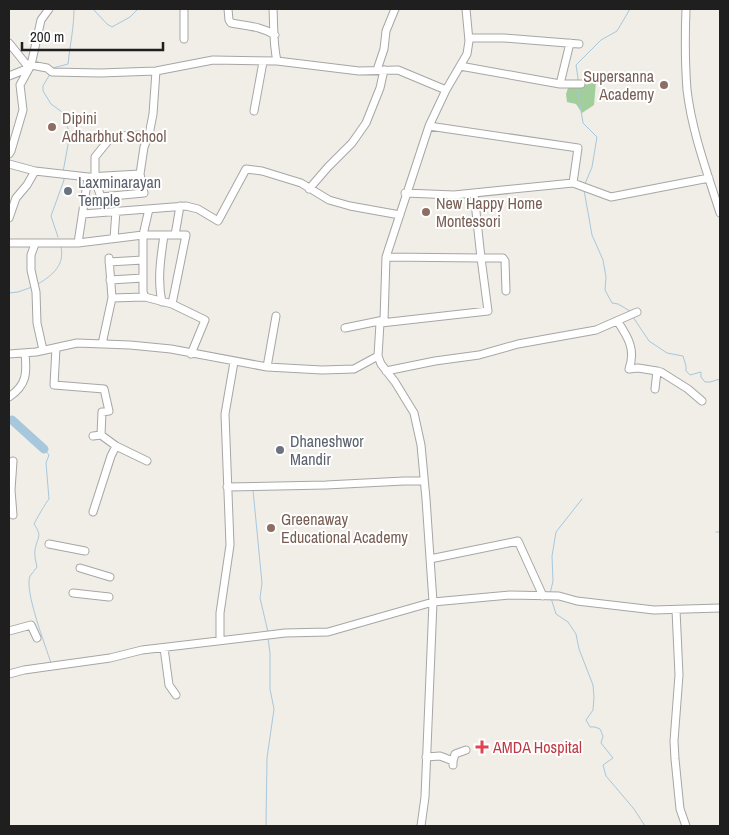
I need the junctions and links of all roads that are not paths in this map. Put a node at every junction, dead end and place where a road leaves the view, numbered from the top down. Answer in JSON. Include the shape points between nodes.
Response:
{"nodes":[{"id":1,"x":49,"y":9,"type":"edge"},
{"id":2,"x":184,"y":9,"type":"edge"},
{"id":3,"x":228,"y":9,"type":"edge"},
{"id":4,"x":273,"y":9,"type":"edge"},
{"id":5,"x":395,"y":9,"type":"edge"},
{"id":6,"x":466,"y":9,"type":"edge"},
{"id":7,"x":686,"y":9,"type":"edge"},
{"id":8,"x":275,"y":34,"type":"junction"},
{"id":9,"x":469,"y":38,"type":"junction"},
{"id":10,"x":184,"y":39,"type":"dead end"},
{"id":11,"x":9,"y":43,"type":"edge"},
{"id":12,"x":570,"y":43,"type":"junction"},
{"id":13,"x":580,"y":44,"type":"dead end"},
{"id":14,"x":277,"y":61,"type":"junction"},
{"id":15,"x":263,"y":62,"type":"junction"},
{"id":16,"x":30,"y":66,"type":"junction"},
{"id":17,"x":460,"y":66,"type":"junction"},
{"id":18,"x":156,"y":70,"type":"junction"},
{"id":19,"x":381,"y":70,"type":"junction"},
{"id":20,"x":9,"y":76,"type":"edge"},
{"id":21,"x":560,"y":84,"type":"junction"},
{"id":22,"x":581,"y":84,"type":"dead end"},
{"id":23,"x":446,"y":90,"type":"junction"},
{"id":24,"x":254,"y":111,"type":"dead end"},
{"id":25,"x":428,"y":126,"type":"junction"},
{"id":26,"x":149,"y":135,"type":"junction"},
{"id":27,"x":9,"y":154,"type":"edge"},
{"id":28,"x":9,"y":164,"type":"edge"},
{"id":29,"x":35,"y":171,"type":"junction"},
{"id":30,"x":140,"y":174,"type":"junction"},
{"id":31,"x":95,"y":177,"type":"junction"},
{"id":32,"x":709,"y":178,"type":"junction"},
{"id":33,"x":573,"y":183,"type":"junction"},
{"id":34,"x":309,"y":189,"type":"junction"},
{"id":35,"x":405,"y":193,"type":"junction"},
{"id":36,"x":474,"y":193,"type":"junction"},
{"id":37,"x":180,"y":206,"type":"junction"},
{"id":38,"x":149,"y":209,"type":"junction"},
{"id":39,"x":116,"y":211,"type":"junction"},
{"id":40,"x":720,"y":212,"type":"edge"},
{"id":41,"x":83,"y":214,"type":"junction"},
{"id":42,"x":400,"y":215,"type":"junction"},
{"id":43,"x":9,"y":218,"type":"edge"},
{"id":44,"x":164,"y":234,"type":"junction"},
{"id":45,"x":143,"y":235,"type":"junction"},
{"id":46,"x":175,"y":235,"type":"junction"},
{"id":47,"x":114,"y":238,"type":"junction"},
{"id":48,"x":9,"y":243,"type":"edge"},
{"id":49,"x":78,"y":243,"type":"junction"},
{"id":50,"x":35,"y":244,"type":"junction"},
{"id":51,"x":386,"y":257,"type":"junction"},
{"id":52,"x":481,"y":258,"type":"junction"},
{"id":53,"x":143,"y":260,"type":"junction"},
{"id":54,"x":143,"y":278,"type":"junction"},
{"id":55,"x":110,"y":280,"type":"junction"},
{"id":56,"x":506,"y":291,"type":"dead end"},
{"id":57,"x":112,"y":298,"type":"junction"},
{"id":58,"x":145,"y":298,"type":"junction"},
{"id":59,"x":162,"y":302,"type":"junction"},
{"id":60,"x":172,"y":304,"type":"junction"},
{"id":61,"x":637,"y":312,"type":"dead end"},
{"id":62,"x":276,"y":316,"type":"dead end"},
{"id":63,"x":382,"y":322,"type":"junction"},
{"id":64,"x":618,"y":322,"type":"junction"},
{"id":65,"x":345,"y":328,"type":"dead end"},
{"id":66,"x":102,"y":344,"type":"junction"},
{"id":67,"x":56,"y":348,"type":"junction"},
{"id":68,"x":43,"y":350,"type":"junction"},
{"id":69,"x":25,"y":353,"type":"junction"},
{"id":70,"x":9,"y":354,"type":"edge"},
{"id":71,"x":191,"y":354,"type":"junction"},
{"id":72,"x":378,"y":356,"type":"junction"},
{"id":73,"x":234,"y":362,"type":"junction"},
{"id":74,"x":267,"y":367,"type":"junction"},
{"id":75,"x":386,"y":371,"type":"junction"},
{"id":76,"x":657,"y":371,"type":"junction"},
{"id":77,"x":655,"y":388,"type":"dead end"},
{"id":78,"x":9,"y":397,"type":"edge"},
{"id":79,"x":702,"y":400,"type":"dead end"},
{"id":80,"x":116,"y":446,"type":"junction"},
{"id":81,"x":13,"y":461,"type":"dead end"},
{"id":82,"x":147,"y":461,"type":"dead end"},
{"id":83,"x":424,"y":481,"type":"junction"},
{"id":84,"x":227,"y":487,"type":"junction"},
{"id":85,"x":93,"y":512,"type":"dead end"},
{"id":86,"x":13,"y":515,"type":"dead end"},
{"id":87,"x":49,"y":544,"type":"dead end"},
{"id":88,"x":85,"y":551,"type":"dead end"},
{"id":89,"x":430,"y":559,"type":"junction"},
{"id":90,"x":80,"y":568,"type":"dead end"},
{"id":91,"x":110,"y":577,"type":"dead end"},
{"id":92,"x":73,"y":593,"type":"dead end"},
{"id":93,"x":543,"y":596,"type":"junction"},
{"id":94,"x":109,"y":597,"type":"dead end"},
{"id":95,"x":432,"y":602,"type":"junction"},
{"id":96,"x":720,"y":608,"type":"edge"},
{"id":97,"x":676,"y":610,"type":"junction"},
{"id":98,"x":9,"y":631,"type":"edge"},
{"id":99,"x":38,"y":638,"type":"dead end"},
{"id":100,"x":220,"y":640,"type":"junction"},
{"id":101,"x":164,"y":648,"type":"junction"},
{"id":102,"x":9,"y":674,"type":"edge"},
{"id":103,"x":176,"y":695,"type":"dead end"},
{"id":104,"x":466,"y":750,"type":"dead end"},
{"id":105,"x":426,"y":757,"type":"junction"},
{"id":106,"x":421,"y":826,"type":"edge"},
{"id":107,"x":686,"y":826,"type":"edge"}],
"edges":[{"from":1,"to":16,"type":"street","via":[[42,20]]},
{"from":2,"to":10,"type":"street"},
{"from":3,"to":8,"type":"street","via":[[231,23],[250,25]]},
{"from":4,"to":8,"type":"street"},
{"from":5,"to":19,"type":"street","via":[[386,31]]},
{"from":6,"to":9,"type":"street"},
{"from":7,"to":32,"type":"street","via":[[687,89],[701,158]]},
{"from":8,"to":14,"type":"street"},
{"from":9,"to":12,"type":"street"},
{"from":9,"to":17,"type":"street","via":[[467,54]]},
{"from":11,"to":16,"type":"street"},
{"from":12,"to":13,"type":"street"},
{"from":12,"to":21,"type":"street"},
{"from":14,"to":15,"type":"street"},
{"from":14,"to":19,"type":"street","via":[[359,71]]},
{"from":15,"to":18,"type":"street","via":[[213,60]]},
{"from":15,"to":24,"type":"street"},
{"from":16,"to":18,"type":"street","via":[[58,72]]},
{"from":16,"to":20,"type":"street"},
{"from":16,"to":27,"type":"street","via":[[20,85],[23,110]]},
{"from":17,"to":21,"type":"street"},
{"from":17,"to":23,"type":"street"},
{"from":18,"to":26,"type":"street"},
{"from":19,"to":23,"type":"street","via":[[398,70]]},
{"from":19,"to":34,"type":"street","via":[[380,88],[366,123]]},
{"from":21,"to":22,"type":"street"},
{"from":23,"to":25,"type":"street"},
{"from":25,"to":33,"type":"street","via":[[578,148]]},
{"from":25,"to":35,"type":"street"},
{"from":26,"to":30,"type":"street"},
{"from":26,"to":31,"type":"street","via":[[112,136],[95,157]]},
{"from":28,"to":29,"type":"street"},
{"from":29,"to":31,"type":"street"},
{"from":29,"to":43,"type":"street","via":[[16,198]]},
{"from":30,"to":31,"type":"street"},
{"from":30,"to":31,"type":"street","via":[[144,193],[102,197]]},
{"from":31,"to":41,"type":"street"},
{"from":32,"to":33,"type":"street","via":[[611,197]]},
{"from":32,"to":40,"type":"street"},
{"from":33,"to":36,"type":"street"},
{"from":34,"to":37,"type":"street","via":[[301,183],[246,169],[218,220],[198,209]]},
{"from":34,"to":42,"type":"street","via":[[329,200],[350,206]]},
{"from":35,"to":36,"type":"street"},
{"from":35,"to":42,"type":"street"},
{"from":36,"to":52,"type":"street"},
{"from":37,"to":38,"type":"street"},
{"from":37,"to":46,"type":"street"},
{"from":38,"to":39,"type":"street"},
{"from":38,"to":45,"type":"street"},
{"from":39,"to":41,"type":"street"},
{"from":39,"to":47,"type":"street"},
{"from":41,"to":49,"type":"street"},
{"from":42,"to":51,"type":"street"},
{"from":44,"to":45,"type":"street"},
{"from":44,"to":46,"type":"street"},
{"from":44,"to":59,"type":"street","via":[[160,277]]},
{"from":45,"to":47,"type":"street"},
{"from":45,"to":53,"type":"street"},
{"from":46,"to":60,"type":"street","via":[[186,235]]},
{"from":47,"to":49,"type":"street"},
{"from":48,"to":50,"type":"street"},
{"from":49,"to":50,"type":"street"},
{"from":50,"to":68,"type":"street","via":[[31,270]]},
{"from":51,"to":52,"type":"street"},
{"from":51,"to":63,"type":"street"},
{"from":52,"to":56,"type":"street","via":[[503,258]]},
{"from":52,"to":63,"type":"street","via":[[487,312]]},
{"from":53,"to":54,"type":"street"},
{"from":53,"to":55,"type":"street","via":[[109,260]]},
{"from":54,"to":55,"type":"street"},
{"from":54,"to":58,"type":"street"},
{"from":55,"to":57,"type":"street"},
{"from":57,"to":58,"type":"street"},
{"from":57,"to":66,"type":"street"},
{"from":58,"to":59,"type":"street"},
{"from":59,"to":60,"type":"street"},
{"from":60,"to":71,"type":"street","via":[[204,320]]},
{"from":61,"to":64,"type":"street"},
{"from":62,"to":74,"type":"street"},
{"from":63,"to":65,"type":"street"},
{"from":63,"to":72,"type":"street"},
{"from":64,"to":75,"type":"street","via":[[596,330],[518,344],[479,355]]},
{"from":64,"to":76,"type":"street","via":[[633,355],[628,369]]},
{"from":66,"to":67,"type":"street","via":[[77,343]]},
{"from":66,"to":71,"type":"street"},
{"from":67,"to":68,"type":"street"},
{"from":67,"to":80,"type":"street","via":[[54,385],[104,390],[109,410],[102,412],[97,435]]},
{"from":68,"to":69,"type":"street"},
{"from":69,"to":70,"type":"street"},
{"from":69,"to":78,"type":"street","via":[[27,372],[18,390]]},
{"from":71,"to":73,"type":"street"},
{"from":72,"to":74,"type":"street","via":[[354,369]]},
{"from":72,"to":75,"type":"street"},
{"from":73,"to":74,"type":"street"},
{"from":73,"to":84,"type":"street","via":[[224,414]]},
{"from":75,"to":83,"type":"street","via":[[414,413]]},
{"from":76,"to":77,"type":"street"},
{"from":76,"to":79,"type":"street","via":[[688,388]]},
{"from":80,"to":82,"type":"street"},
{"from":80,"to":85,"type":"street"},
{"from":81,"to":86,"type":"street"},
{"from":83,"to":84,"type":"street"},
{"from":83,"to":89,"type":"street"},
{"from":84,"to":100,"type":"street","via":[[230,545],[220,613]]},
{"from":87,"to":88,"type":"street"},
{"from":89,"to":93,"type":"street","via":[[518,542]]},
{"from":89,"to":95,"type":"street"},
{"from":90,"to":91,"type":"street"},
{"from":92,"to":94,"type":"street"},
{"from":93,"to":95,"type":"street","via":[[510,595]]},
{"from":93,"to":97,"type":"street"},
{"from":95,"to":100,"type":"street","via":[[328,632]]},
{"from":95,"to":105,"type":"street"},
{"from":96,"to":97,"type":"street"},
{"from":97,"to":107,"type":"street","via":[[679,675],[674,741],[680,809]]},
{"from":98,"to":99,"type":"street","via":[[31,625]]},
{"from":100,"to":101,"type":"street"},
{"from":101,"to":102,"type":"street"},
{"from":101,"to":103,"type":"street","via":[[169,685]]},
{"from":104,"to":105,"type":"street","via":[[455,754],[453,763],[440,756]]},
{"from":105,"to":106,"type":"street"}]}
